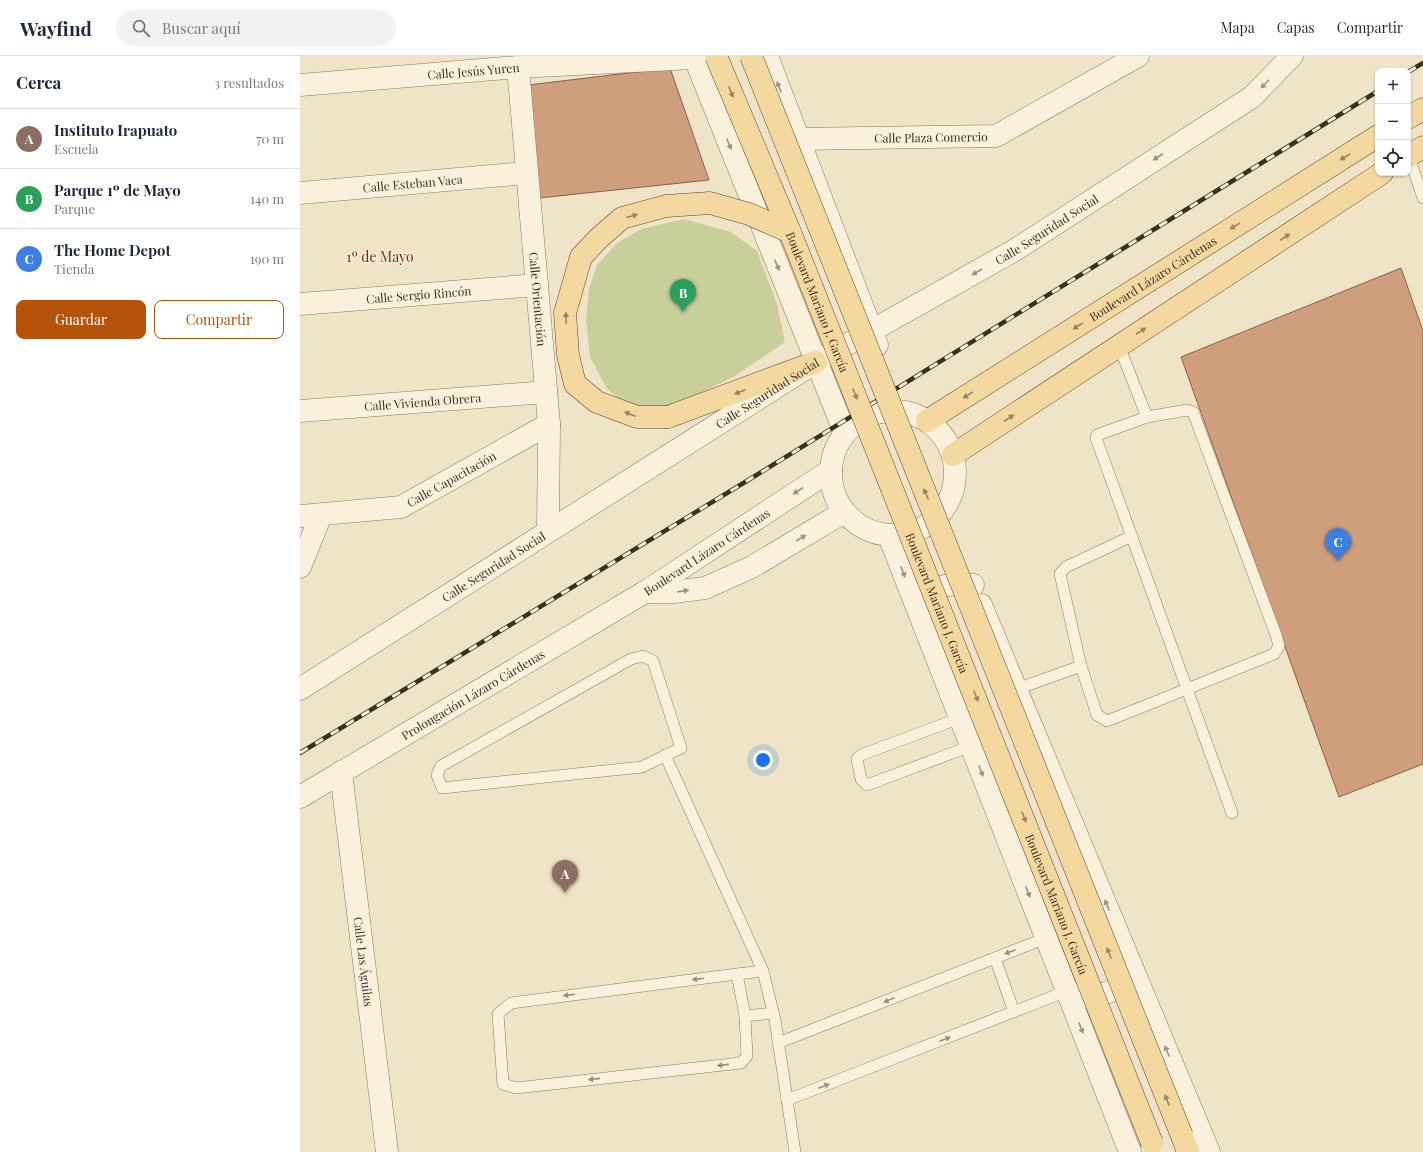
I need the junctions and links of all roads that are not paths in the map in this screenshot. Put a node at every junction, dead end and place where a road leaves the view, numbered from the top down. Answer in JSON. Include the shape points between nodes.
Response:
{"nodes":[{"id":1,"x":751,"y":56,"type":"edge"},
{"id":2,"x":767,"y":56,"type":"edge"},
{"id":3,"x":1138,"y":56,"type":"edge"},
{"id":4,"x":706,"y":57,"type":"edge"},
{"id":5,"x":1286,"y":59,"type":"edge"},
{"id":6,"x":518,"y":67,"type":"junction"},
{"id":7,"x":300,"y":85,"type":"edge"},
{"id":8,"x":1423,"y":109,"type":"edge"},
{"id":9,"x":1411,"y":116,"type":"edge"},
{"id":10,"x":1375,"y":138,"type":"edge"},
{"id":11,"x":798,"y":139,"type":"junction"},
{"id":12,"x":1412,"y":153,"type":"edge"},
{"id":13,"x":526,"y":173,"type":"junction"},
{"id":14,"x":1377,"y":176,"type":"edge"},
{"id":15,"x":300,"y":193,"type":"edge"},
{"id":16,"x":1423,"y":198,"type":"edge"},
{"id":17,"x":790,"y":232,"type":"junction"},
{"id":18,"x":538,"y":285,"type":"junction"},
{"id":19,"x":300,"y":304,"type":"edge"},
{"id":20,"x":873,"y":331,"type":"junction"},
{"id":21,"x":1119,"y":346,"type":"junction"},
{"id":22,"x":816,"y":362,"type":"junction"},
{"id":23,"x":546,"y":392,"type":"junction"},
{"id":24,"x":300,"y":411,"type":"edge"},
{"id":25,"x":901,"y":412,"type":"junction"},
{"id":26,"x":1146,"y":417,"type":"junction"},
{"id":27,"x":927,"y":421,"type":"junction"},
{"id":28,"x":549,"y":424,"type":"junction"},
{"id":29,"x":845,"y":433,"type":"junction"},
{"id":30,"x":953,"y":455,"type":"junction"},
{"id":31,"x":831,"y":470,"type":"junction"},
{"id":32,"x":844,"y":512,"type":"junction"},
{"id":33,"x":943,"y":512,"type":"junction"},
{"id":34,"x":311,"y":515,"type":"edge"},
{"id":35,"x":548,"y":531,"type":"junction"},
{"id":36,"x":889,"y":536,"type":"junction"},
{"id":37,"x":1132,"y":536,"type":"junction"},
{"id":38,"x":300,"y":567,"type":"edge"},
{"id":39,"x":973,"y":585,"type":"junction"},
{"id":40,"x":645,"y":592,"type":"junction"},
{"id":41,"x":918,"y":611,"type":"junction"},
{"id":42,"x":1081,"y":666,"type":"junction"},
{"id":43,"x":300,"y":689,"type":"edge"},
{"id":44,"x":1017,"y":689,"type":"junction"},
{"id":45,"x":1188,"y":689,"type":"junction"},
{"id":46,"x":960,"y":718,"type":"junction"},
{"id":47,"x":971,"y":746,"type":"junction"},
{"id":48,"x":665,"y":755,"type":"junction"},
{"id":49,"x":341,"y":772,"type":"junction"},
{"id":50,"x":300,"y":797,"type":"edge"},
{"id":51,"x":1232,"y":813,"type":"dead end"},
{"id":52,"x":1046,"y":938,"type":"junction"},
{"id":53,"x":995,"y":958,"type":"junction"},
{"id":54,"x":1134,"y":968,"type":"junction"},
{"id":55,"x":763,"y":971,"type":"junction"},
{"id":56,"x":737,"y":974,"type":"junction"},
{"id":57,"x":1067,"y":991,"type":"junction"},
{"id":58,"x":1014,"y":1012,"type":"junction"},
{"id":59,"x":773,"y":1013,"type":"junction"},
{"id":60,"x":745,"y":1016,"type":"junction"},
{"id":61,"x":778,"y":1043,"type":"junction"},
{"id":62,"x":787,"y":1100,"type":"junction"},
{"id":63,"x":1185,"y":1144,"type":"edge"},
{"id":64,"x":1153,"y":1147,"type":"edge"},
{"id":65,"x":387,"y":1152,"type":"edge"},
{"id":66,"x":795,"y":1152,"type":"edge"},
{"id":67,"x":1130,"y":1152,"type":"edge"},
{"id":68,"x":1208,"y":1152,"type":"edge"}],
"edges":[{"from":63,"to":1,"type":"main road","one_way":true,"bridge":true},
{"from":11,"to":2,"type":"street","one_way":true},
{"from":3,"to":11,"type":"street","name":"Calle Plaza Comercio","via":[[996,136]]},
{"from":4,"to":6,"type":"street","name":"Calle Jesús Yuren"},
{"from":4,"to":17,"type":"main road","name":"Boulevard Mariano J. García","one_way":true,"bridge":true},
{"from":4,"to":22,"type":"street","one_way":true},
{"from":5,"to":20,"type":"street","name":"Calle Seguridad Social","one_way":true,"via":[[1252,97],[1015,250]]},
{"from":6,"to":7,"type":"street","name":"Calle Jesús Yuren"},
{"from":6,"to":13,"type":"street","name":"Calle Orientación"},
{"from":8,"to":9,"type":"main road"},
{"from":10,"to":27,"type":"main road","name":"Boulevard Lázaro Cárdenas","one_way":true},
{"from":11,"to":20,"type":"street"},
{"from":12,"to":16,"type":"lane"},
{"from":13,"to":15,"type":"street","name":"Calle Esteban Vaca"},
{"from":13,"to":18,"type":"street","name":"Calle Orientación"},
{"from":21,"to":14,"type":"main road","one_way":true},
{"from":22,"to":17,"type":"main road","one_way":true,"bridge":true,"via":[[668,417],[637,417],[597,402],[575,384],[568,355],[565,313],[581,257],[622,218],[666,206],[710,203],[749,214]]},
{"from":17,"to":64,"type":"main road","name":"Boulevard Mariano J. García","one_way":true,"bridge":true},
{"from":18,"to":19,"type":"street","name":"Calle Sergio Rincón"},
{"from":18,"to":23,"type":"street","name":"Calle Orientación"},
{"from":20,"to":22,"type":"street","name":"Calle Seguridad Social"},
{"from":20,"to":25,"type":"street"},
{"from":21,"to":26,"type":"lane"},
{"from":30,"to":21,"type":"main road","one_way":true},
{"from":22,"to":29,"type":"street"},
{"from":22,"to":35,"type":"street","name":"Calle Seguridad Social"},
{"from":23,"to":24,"type":"street","name":"Calle Vivienda Obrera"},
{"from":23,"to":28,"type":"street","name":"Calle Orientación"},
{"from":25,"to":27,"type":"street"},
{"from":25,"to":29,"type":"street","via":[[871,415],[857,422]]},
{"from":26,"to":37,"type":"lane","via":[[1097,435],[1096,438]]},
{"from":26,"to":45,"type":"lane","via":[[1187,410],[1193,412],[1279,646],[1274,654]]},
{"from":27,"to":30,"type":"street","via":[[947,441]]},
{"from":28,"to":34,"type":"street","name":"Calle Capacitación","via":[[401,507]]},
{"from":28,"to":35,"type":"street","name":"Calle Orientación"},
{"from":29,"to":31,"type":"street","via":[[833,457]]},
{"from":30,"to":33,"type":"street","via":[[955,485],[951,499]]},
{"from":31,"to":32,"type":"street","via":[[834,492]]},
{"from":31,"to":40,"type":"street","name":"Boulevard Lázaro Cárdenas","one_way":true},
{"from":32,"to":36,"type":"street","via":[[856,524],[872,532]]},
{"from":40,"to":32,"type":"street","name":"Boulevard Lázaro Cárdenas","one_way":true,"via":[[705,588],[752,567]]},
{"from":33,"to":36,"type":"street","via":[[928,525],[909,534]]},
{"from":33,"to":39,"type":"street"},
{"from":34,"to":38,"type":"street"},
{"from":35,"to":43,"type":"street","name":"Calle Seguridad Social"},
{"from":36,"to":41,"type":"street","one_way":true},
{"from":37,"to":42,"type":"lane","via":[[1066,567],[1060,574]]},
{"from":37,"to":45,"type":"lane"},
{"from":39,"to":41,"type":"street","via":[[955,583],[938,589]]},
{"from":39,"to":44,"type":"street"},
{"from":40,"to":49,"type":"street","name":"Prolongación Lázaro Cárdenas"},
{"from":41,"to":46,"type":"street"},
{"from":42,"to":44,"type":"lane"},
{"from":42,"to":45,"type":"lane","via":[[1096,716],[1107,721]]},
{"from":54,"to":44,"type":"street","one_way":true},
{"from":45,"to":51,"type":"lane"},
{"from":46,"to":47,"type":"street"},
{"from":46,"to":47,"type":"lane","via":[[860,755],[857,759],[861,779],[867,785]]},
{"from":47,"to":52,"type":"street","one_way":true},
{"from":48,"to":48,"type":"lane","via":[[681,748],[653,661],[643,656],[631,659],[441,766],[437,775],[442,788],[642,767]]},
{"from":48,"to":55,"type":"lane"},
{"from":49,"to":50,"type":"street","name":"Prolongación Lázaro Cárdenas"},
{"from":49,"to":65,"type":"street","name":"Calle Las Águilas"},
{"from":52,"to":53,"type":"lane","one_way":true},
{"from":52,"to":57,"type":"street"},
{"from":53,"to":58,"type":"lane"},
{"from":53,"to":61,"type":"lane","one_way":true},
{"from":54,"to":57,"type":"street","via":[[1117,988],[1105,994],[1092,997]]},
{"from":68,"to":54,"type":"street","one_way":true},
{"from":55,"to":56,"type":"lane"},
{"from":55,"to":59,"type":"lane"},
{"from":56,"to":60,"type":"lane"},
{"from":56,"to":60,"type":"lane","via":[[511,1003],[498,1014],[504,1084],[516,1088],[741,1063],[747,1056]]},
{"from":57,"to":58,"type":"lane"},
{"from":57,"to":67,"type":"street","one_way":true},
{"from":62,"to":58,"type":"lane","one_way":true},
{"from":59,"to":60,"type":"lane"},
{"from":59,"to":61,"type":"lane"},
{"from":61,"to":62,"type":"lane"},
{"from":62,"to":66,"type":"lane"}]}
